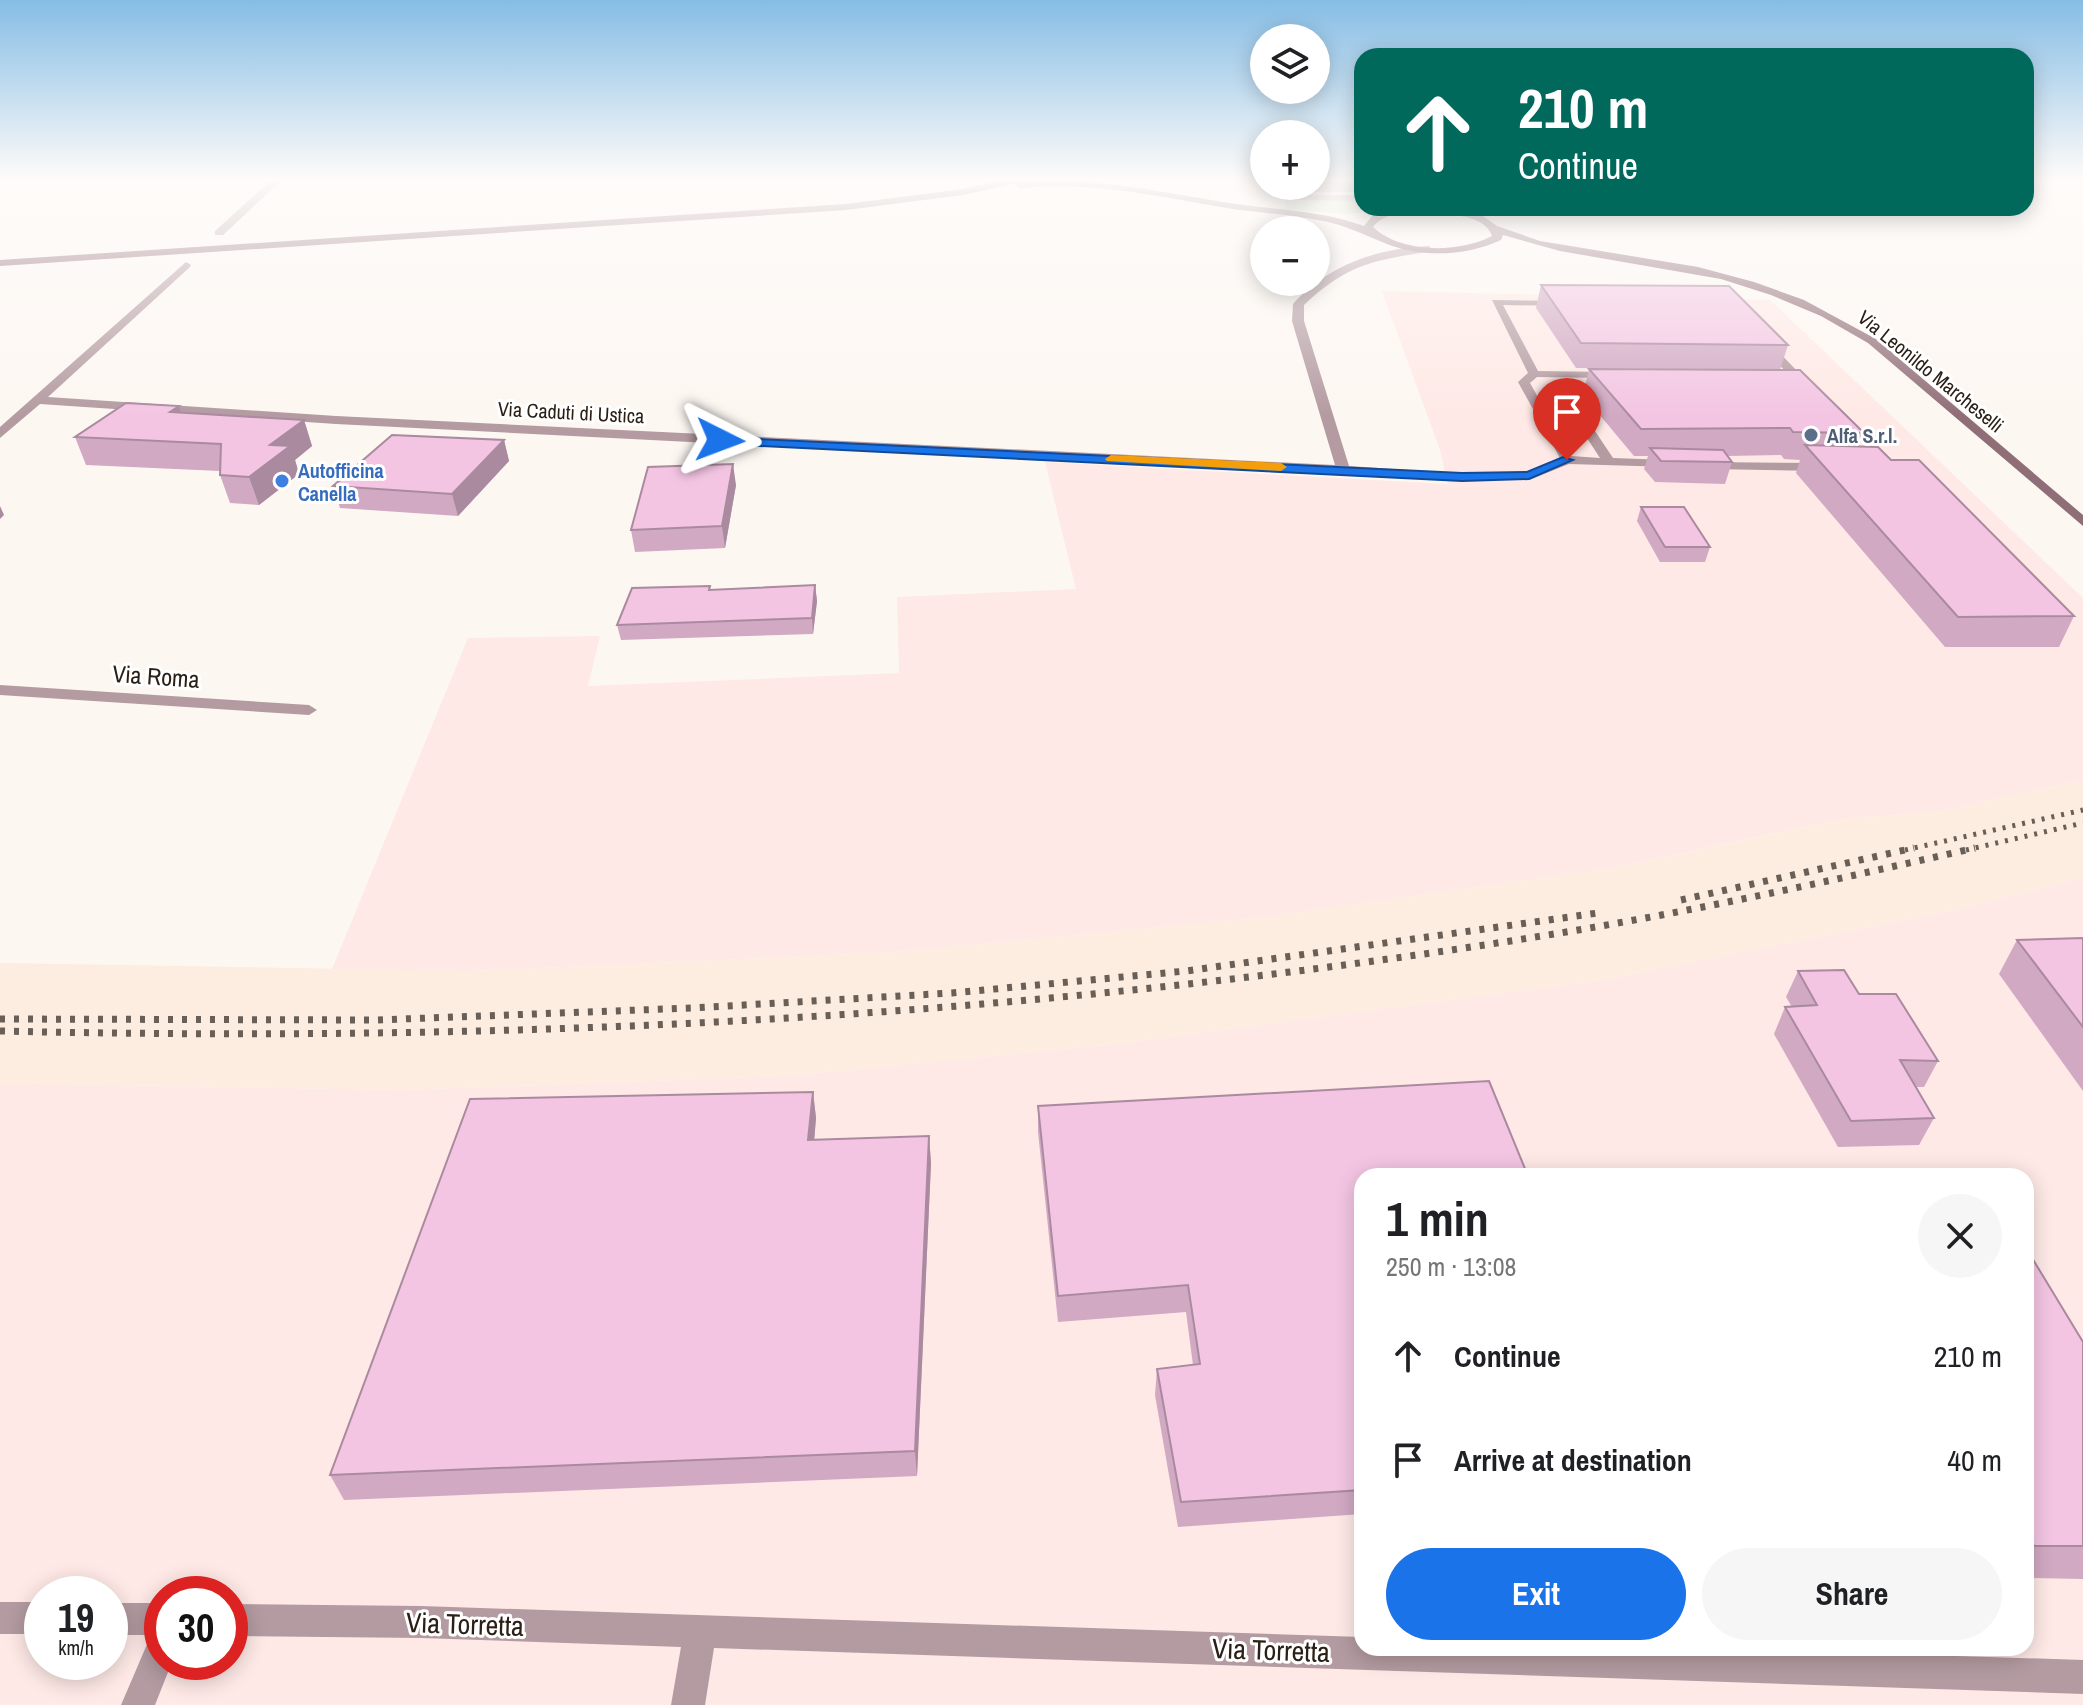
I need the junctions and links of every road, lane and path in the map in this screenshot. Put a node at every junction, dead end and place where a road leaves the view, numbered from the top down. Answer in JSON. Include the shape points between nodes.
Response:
{"nodes":[{"id":1,"x":96,"y":257,"type":"edge"},
{"id":2,"x":1373,"y":257,"type":"edge"},
{"id":3,"x":1608,"y":257,"type":"edge"},
{"id":4,"x":0,"y":263,"type":"edge"},
{"id":5,"x":186,"y":265,"type":"dead end"},
{"id":6,"x":1573,"y":303,"type":"edge"},
{"id":7,"x":1757,"y":335,"type":"edge"},
{"id":8,"x":1534,"y":374,"type":"junction"},
{"id":9,"x":1627,"y":375,"type":"edge"},
{"id":10,"x":1766,"y":377,"type":"edge"},
{"id":11,"x":1623,"y":389,"type":"edge"},
{"id":12,"x":1776,"y":390,"type":"edge"},
{"id":13,"x":1807,"y":390,"type":"edge"},
{"id":14,"x":1533,"y":396,"type":"junction"},
{"id":15,"x":1567,"y":397,"type":"junction"},
{"id":16,"x":37,"y":400,"type":"junction"},
{"id":17,"x":0,"y":434,"type":"edge"},
{"id":18,"x":1567,"y":460,"type":"junction"},
{"id":19,"x":1610,"y":463,"type":"junction"},
{"id":20,"x":1687,"y":464,"type":"edge"},
{"id":21,"x":1702,"y":465,"type":"edge"},
{"id":22,"x":1841,"y":467,"type":"edge"},
{"id":23,"x":1343,"y":470,"type":"junction"},
{"id":24,"x":1462,"y":477,"type":"joint"},
{"id":25,"x":2083,"y":522,"type":"edge"},
{"id":26,"x":0,"y":690,"type":"edge"},
{"id":27,"x":309,"y":710,"type":"dead end"},
{"id":28,"x":0,"y":1618,"type":"edge"},
{"id":29,"x":24,"y":1618,"type":"edge"},
{"id":30,"x":248,"y":1620,"type":"edge"},
{"id":31,"x":700,"y":1632,"type":"junction"},
{"id":32,"x":1354,"y":1653,"type":"edge"},
{"id":33,"x":1438,"y":1656,"type":"edge"},
{"id":34,"x":2083,"y":1677,"type":"edge"},
{"id":35,"x":148,"y":1680,"type":"edge"},
{"id":36,"x":138,"y":1705,"type":"edge"},
{"id":37,"x":688,"y":1705,"type":"edge"}],
"edges":[{"from":1,"to":4,"type":"street"},
{"from":2,"to":23,"type":"street","via":[[1338,272],[1299,304],[1298,321]]},
{"from":3,"to":25,"type":"street","name":"Via Leonildo Marcheselli","via":[[1719,276],[1839,319],[1872,341]]},
{"from":5,"to":16,"type":"street"},
{"from":6,"to":8,"type":"lane","via":[[1496,302]]},
{"from":7,"to":10,"type":"lane","via":[[1797,377]]},
{"from":8,"to":9,"type":"lane"},
{"from":8,"to":14,"type":"lane","via":[[1524,382]]},
{"from":11,"to":15,"type":"lane","via":[[1561,389]]},
{"from":12,"to":13,"type":"lane"},
{"from":14,"to":15,"type":"lane"},
{"from":14,"to":18,"type":"lane"},
{"from":15,"to":19,"type":"lane"},
{"from":16,"to":17,"type":"street"},
{"from":16,"to":23,"type":"street","name":"Via Caduti di Ustica"},
{"from":18,"to":19,"type":"lane"},
{"from":18,"to":24,"type":"lane","via":[[1529,476]]},
{"from":19,"to":20,"type":"lane"},
{"from":21,"to":22,"type":"lane"},
{"from":23,"to":24,"type":"street","name":"Via Caduti di Ustica"},
{"from":26,"to":27,"type":"lane","name":"Via Roma"},
{"from":28,"to":29,"type":"street"},
{"from":30,"to":31,"type":"street","name":"Via Torretta"},
{"from":31,"to":32,"type":"street","name":"Via Torretta"},
{"from":31,"to":37,"type":"street"},
{"from":33,"to":34,"type":"street","name":"Via Torretta"},
{"from":35,"to":36,"type":"street"}]}
